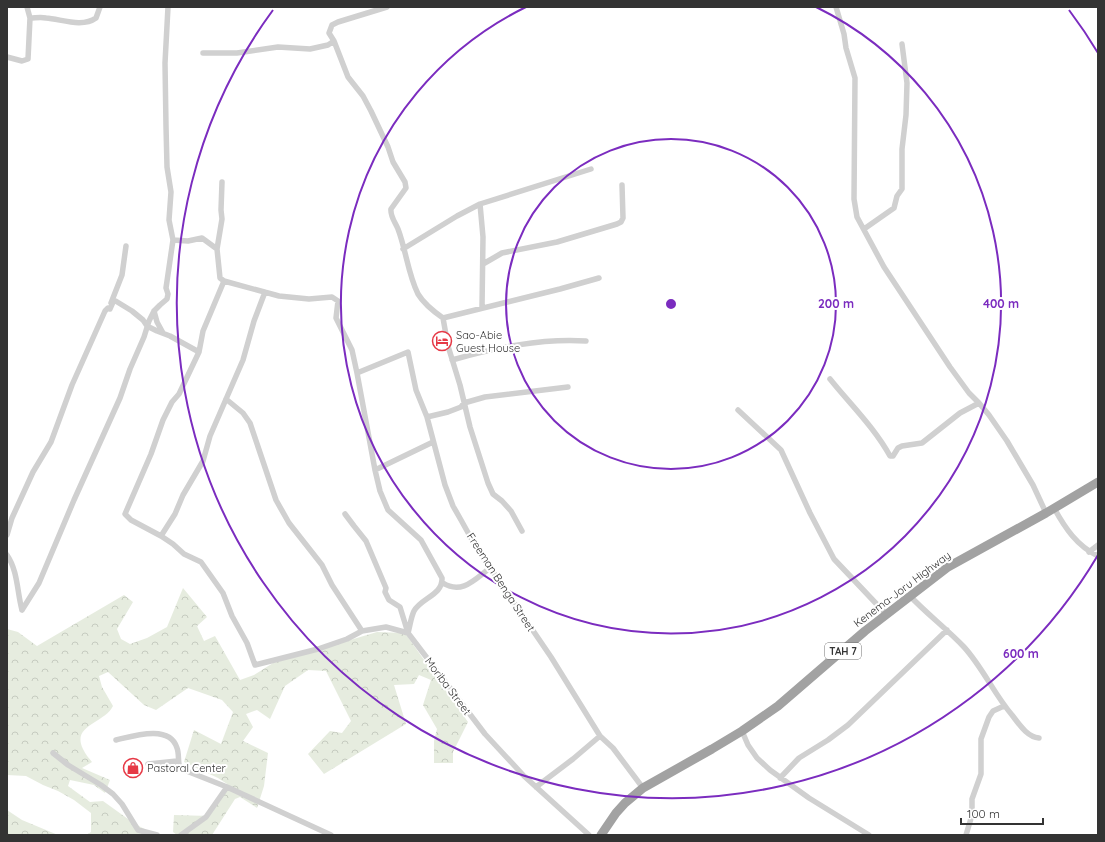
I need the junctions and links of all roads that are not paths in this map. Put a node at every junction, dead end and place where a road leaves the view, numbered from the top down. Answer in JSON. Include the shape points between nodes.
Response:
{"nodes":[{"id":1,"x":27,"y":7,"type":"edge"},
{"id":2,"x":100,"y":7,"type":"edge"},
{"id":3,"x":168,"y":7,"type":"edge"},
{"id":4,"x":387,"y":7,"type":"edge"},
{"id":5,"x":836,"y":7,"type":"edge"},
{"id":6,"x":30,"y":18,"type":"junction"},
{"id":7,"x":334,"y":40,"type":"junction"},
{"id":8,"x":902,"y":44,"type":"dead end"},
{"id":9,"x":203,"y":53,"type":"dead end"},
{"id":10,"x":7,"y":57,"type":"edge"},
{"id":11,"x":591,"y":169,"type":"dead end"},
{"id":12,"x":222,"y":182,"type":"dead end"},
{"id":13,"x":622,"y":185,"type":"dead end"},
{"id":14,"x":480,"y":204,"type":"junction"},
{"id":15,"x":864,"y":229,"type":"junction"},
{"id":16,"x":173,"y":240,"type":"junction"},
{"id":17,"x":126,"y":246,"type":"dead end"},
{"id":18,"x":217,"y":249,"type":"junction"},
{"id":19,"x":403,"y":249,"type":"junction"},
{"id":20,"x":483,"y":264,"type":"junction"},
{"id":21,"x":599,"y":278,"type":"dead end"},
{"id":22,"x":224,"y":281,"type":"junction"},
{"id":23,"x":265,"y":292,"type":"junction"},
{"id":24,"x":108,"y":308,"type":"junction"},
{"id":25,"x":482,"y":308,"type":"junction"},
{"id":26,"x":154,"y":311,"type":"junction"},
{"id":27,"x":442,"y":318,"type":"junction"},
{"id":28,"x":147,"y":326,"type":"junction"},
{"id":29,"x":163,"y":334,"type":"junction"},
{"id":30,"x":586,"y":341,"type":"dead end"},
{"id":31,"x":199,"y":352,"type":"junction"},
{"id":32,"x":452,"y":360,"type":"junction"},
{"id":33,"x":357,"y":373,"type":"junction"},
{"id":34,"x":830,"y":379,"type":"dead end"},
{"id":35,"x":568,"y":387,"type":"dead end"},
{"id":36,"x":226,"y":399,"type":"junction"},
{"id":37,"x":464,"y":403,"type":"junction"},
{"id":38,"x":979,"y":403,"type":"junction"},
{"id":39,"x":738,"y":410,"type":"dead end"},
{"id":40,"x":427,"y":417,"type":"junction"},
{"id":41,"x":433,"y":442,"type":"junction"},
{"id":42,"x":375,"y":470,"type":"junction"},
{"id":43,"x":1098,"y":482,"type":"edge"},
{"id":44,"x":1050,"y":511,"type":"junction"},
{"id":45,"x":345,"y":514,"type":"dead end"},
{"id":46,"x":9,"y":517,"type":"edge"},
{"id":47,"x":522,"y":531,"type":"dead end"},
{"id":48,"x":7,"y":535,"type":"edge"},
{"id":49,"x":161,"y":536,"type":"junction"},
{"id":50,"x":1098,"y":545,"type":"edge"},
{"id":51,"x":1089,"y":552,"type":"junction"},
{"id":52,"x":7,"y":555,"type":"edge"},
{"id":53,"x":1098,"y":556,"type":"edge"},
{"id":54,"x":490,"y":568,"type":"junction"},
{"id":55,"x":443,"y":584,"type":"junction"},
{"id":56,"x":910,"y":596,"type":"junction"},
{"id":57,"x":886,"y":614,"type":"junction"},
{"id":58,"x":947,"y":630,"type":"junction"},
{"id":59,"x":362,"y":631,"type":"junction"},
{"id":60,"x":408,"y":633,"type":"junction"},
{"id":61,"x":1004,"y":706,"type":"junction"},
{"id":62,"x":742,"y":731,"type":"junction"},
{"id":63,"x":600,"y":736,"type":"junction"},
{"id":64,"x":1039,"y":738,"type":"dead end"},
{"id":65,"x":116,"y":740,"type":"dead end"},
{"id":66,"x":53,"y":753,"type":"dead end"},
{"id":67,"x":148,"y":764,"type":"dead end"},
{"id":68,"x":179,"y":768,"type":"junction"},
{"id":69,"x":780,"y":778,"type":"junction"},
{"id":70,"x":227,"y":787,"type":"junction"},
{"id":71,"x":536,"y":787,"type":"junction"},
{"id":72,"x":643,"y":788,"type":"junction"},
{"id":73,"x":157,"y":835,"type":"edge"},
{"id":74,"x":181,"y":835,"type":"edge"},
{"id":75,"x":331,"y":835,"type":"edge"},
{"id":76,"x":589,"y":835,"type":"edge"},
{"id":77,"x":601,"y":835,"type":"edge"},
{"id":78,"x":869,"y":835,"type":"edge"},
{"id":79,"x":966,"y":835,"type":"edge"}],
"edges":[{"from":1,"to":6,"type":"street"},
{"from":2,"to":6,"type":"street","via":[[96,18],[88,21]]},
{"from":3,"to":16,"type":"street","via":[[165,63],[166,126],[171,192],[169,220]]},
{"from":4,"to":7,"type":"street","via":[[346,19],[332,26],[329,33]]},
{"from":5,"to":15,"type":"street","via":[[855,78],[854,198],[857,218]]},
{"from":6,"to":10,"type":"street","via":[[28,59],[22,61]]},
{"from":7,"to":9,"type":"street","via":[[328,45],[310,48],[278,47],[237,53]]},
{"from":7,"to":19,"type":"street","via":[[348,77],[363,96],[393,162],[405,182],[406,188],[390,213]]},
{"from":8,"to":15,"type":"street","via":[[907,83],[902,189],[894,208]]},
{"from":11,"to":14,"type":"street"},
{"from":12,"to":18,"type":"street","via":[[222,219]]},
{"from":13,"to":20,"type":"street","via":[[624,218],[621,222],[557,242],[502,253]]},
{"from":14,"to":19,"type":"street"},
{"from":14,"to":20,"type":"street"},
{"from":15,"to":38,"type":"street","via":[[884,267],[950,367]]},
{"from":16,"to":18,"type":"street","via":[[188,241],[202,238]]},
{"from":16,"to":26,"type":"street","via":[[166,288],[167,300]]},
{"from":17,"to":24,"type":"street","via":[[122,275]]},
{"from":18,"to":22,"type":"street","via":[[220,278]]},
{"from":19,"to":27,"type":"street","via":[[419,294],[432,311]]},
{"from":20,"to":25,"type":"street"},
{"from":21,"to":25,"type":"street"},
{"from":22,"to":23,"type":"street"},
{"from":22,"to":31,"type":"street","via":[[204,331]]},
{"from":23,"to":33,"type":"street","via":[[279,296],[309,299],[332,297],[338,300],[336,318],[352,350]]},
{"from":23,"to":36,"type":"street","via":[[243,360]]},
{"from":24,"to":28,"type":"street","via":[[110,309],[114,300],[132,311]]},
{"from":24,"to":46,"type":"street","via":[[90,343],[51,442]]},
{"from":25,"to":27,"type":"street"},
{"from":26,"to":28,"type":"street"},
{"from":26,"to":29,"type":"street"},
{"from":27,"to":32,"type":"street"},
{"from":28,"to":29,"type":"street"},
{"from":28,"to":52,"type":"street","via":[[120,398],[39,583],[22,610],[18,582]]},
{"from":29,"to":31,"type":"street"},
{"from":30,"to":32,"type":"street","via":[[557,341],[514,346]]},
{"from":31,"to":49,"type":"street","via":[[163,420],[125,514]]},
{"from":32,"to":37,"type":"street"},
{"from":33,"to":40,"type":"street","name":"Freeman Benga Street","via":[[408,352],[416,390]]},
{"from":33,"to":42,"type":"street"},
{"from":34,"to":38,"type":"street","via":[[874,430],[890,456],[902,446],[922,443],[960,413]]},
{"from":35,"to":37,"type":"street","via":[[507,394]]},
{"from":36,"to":49,"type":"street","via":[[210,436],[203,461]]},
{"from":36,"to":59,"type":"street","via":[[243,413],[250,423],[280,510],[322,565]]},
{"from":37,"to":40,"type":"street","via":[[461,407],[448,412]]},
{"from":37,"to":47,"type":"street","via":[[488,483]]},
{"from":38,"to":44,"type":"street"},
{"from":39,"to":57,"type":"street","via":[[781,450],[834,559]]},
{"from":40,"to":41,"type":"street","name":"Freeman Benga Street"},
{"from":41,"to":42,"type":"street"},
{"from":41,"to":54,"type":"street","name":"Freeman Benga Street","via":[[453,506]]},
{"from":42,"to":55,"type":"street","via":[[388,510],[421,540]]},
{"from":43,"to":44,"type":"highway","name":"Kenema-Joru Highway","number":"TAH 7"},
{"from":44,"to":51,"type":"street"},
{"from":44,"to":56,"type":"highway","name":"Kenema-Joru Highway","number":"TAH 7","via":[[948,567]]},
{"from":45,"to":60,"type":"street","name":"Moriba Street","via":[[366,541],[386,588],[385,592],[389,600],[400,607]]},
{"from":46,"to":48,"type":"street"},
{"from":49,"to":59,"type":"street","via":[[184,554],[201,562],[223,593],[255,665],[318,650]]},
{"from":50,"to":51,"type":"street"},
{"from":51,"to":53,"type":"street"},
{"from":54,"to":55,"type":"street","via":[[467,586],[450,588]]},
{"from":54,"to":63,"type":"street","name":"Freeman Benga Street"},
{"from":55,"to":60,"type":"street","via":[[414,611]]},
{"from":56,"to":57,"type":"highway","name":"Kenema-Joru Highway","number":"TAH 7"},
{"from":56,"to":58,"type":"street"},
{"from":57,"to":62,"type":"highway","name":"Kenema-Joru Highway","number":"TAH 7","via":[[793,694]]},
{"from":58,"to":61,"type":"street","via":[[981,668]]},
{"from":58,"to":69,"type":"street","via":[[848,725],[799,758]]},
{"from":59,"to":60,"type":"street","via":[[386,627]]},
{"from":60,"to":71,"type":"street","name":"Moriba Street","via":[[485,734]]},
{"from":61,"to":64,"type":"street","via":[[1029,734]]},
{"from":61,"to":79,"type":"street","via":[[989,717],[981,739],[981,774],[972,799],[972,815]]},
{"from":62,"to":69,"type":"street","via":[[757,758]]},
{"from":62,"to":72,"type":"highway","name":"Kenema-Joru Highway","number":"TAH 7"},
{"from":63,"to":71,"type":"street"},
{"from":63,"to":72,"type":"street","name":"Freeman Benga Street","via":[[613,748]]},
{"from":65,"to":68,"type":"street","via":[[138,735],[166,735],[177,748]]},
{"from":66,"to":73,"type":"street","via":[[113,794],[138,830]]},
{"from":67,"to":68,"type":"street","via":[[177,761]]},
{"from":68,"to":70,"type":"street"},
{"from":69,"to":78,"type":"street"},
{"from":70,"to":74,"type":"street","via":[[206,818]]},
{"from":70,"to":75,"type":"street"},
{"from":71,"to":76,"type":"street","name":"Moriba Street"},
{"from":72,"to":77,"type":"highway","name":"Kenema-Joru Highway","number":"TAH 7","via":[[620,808]]}]}
